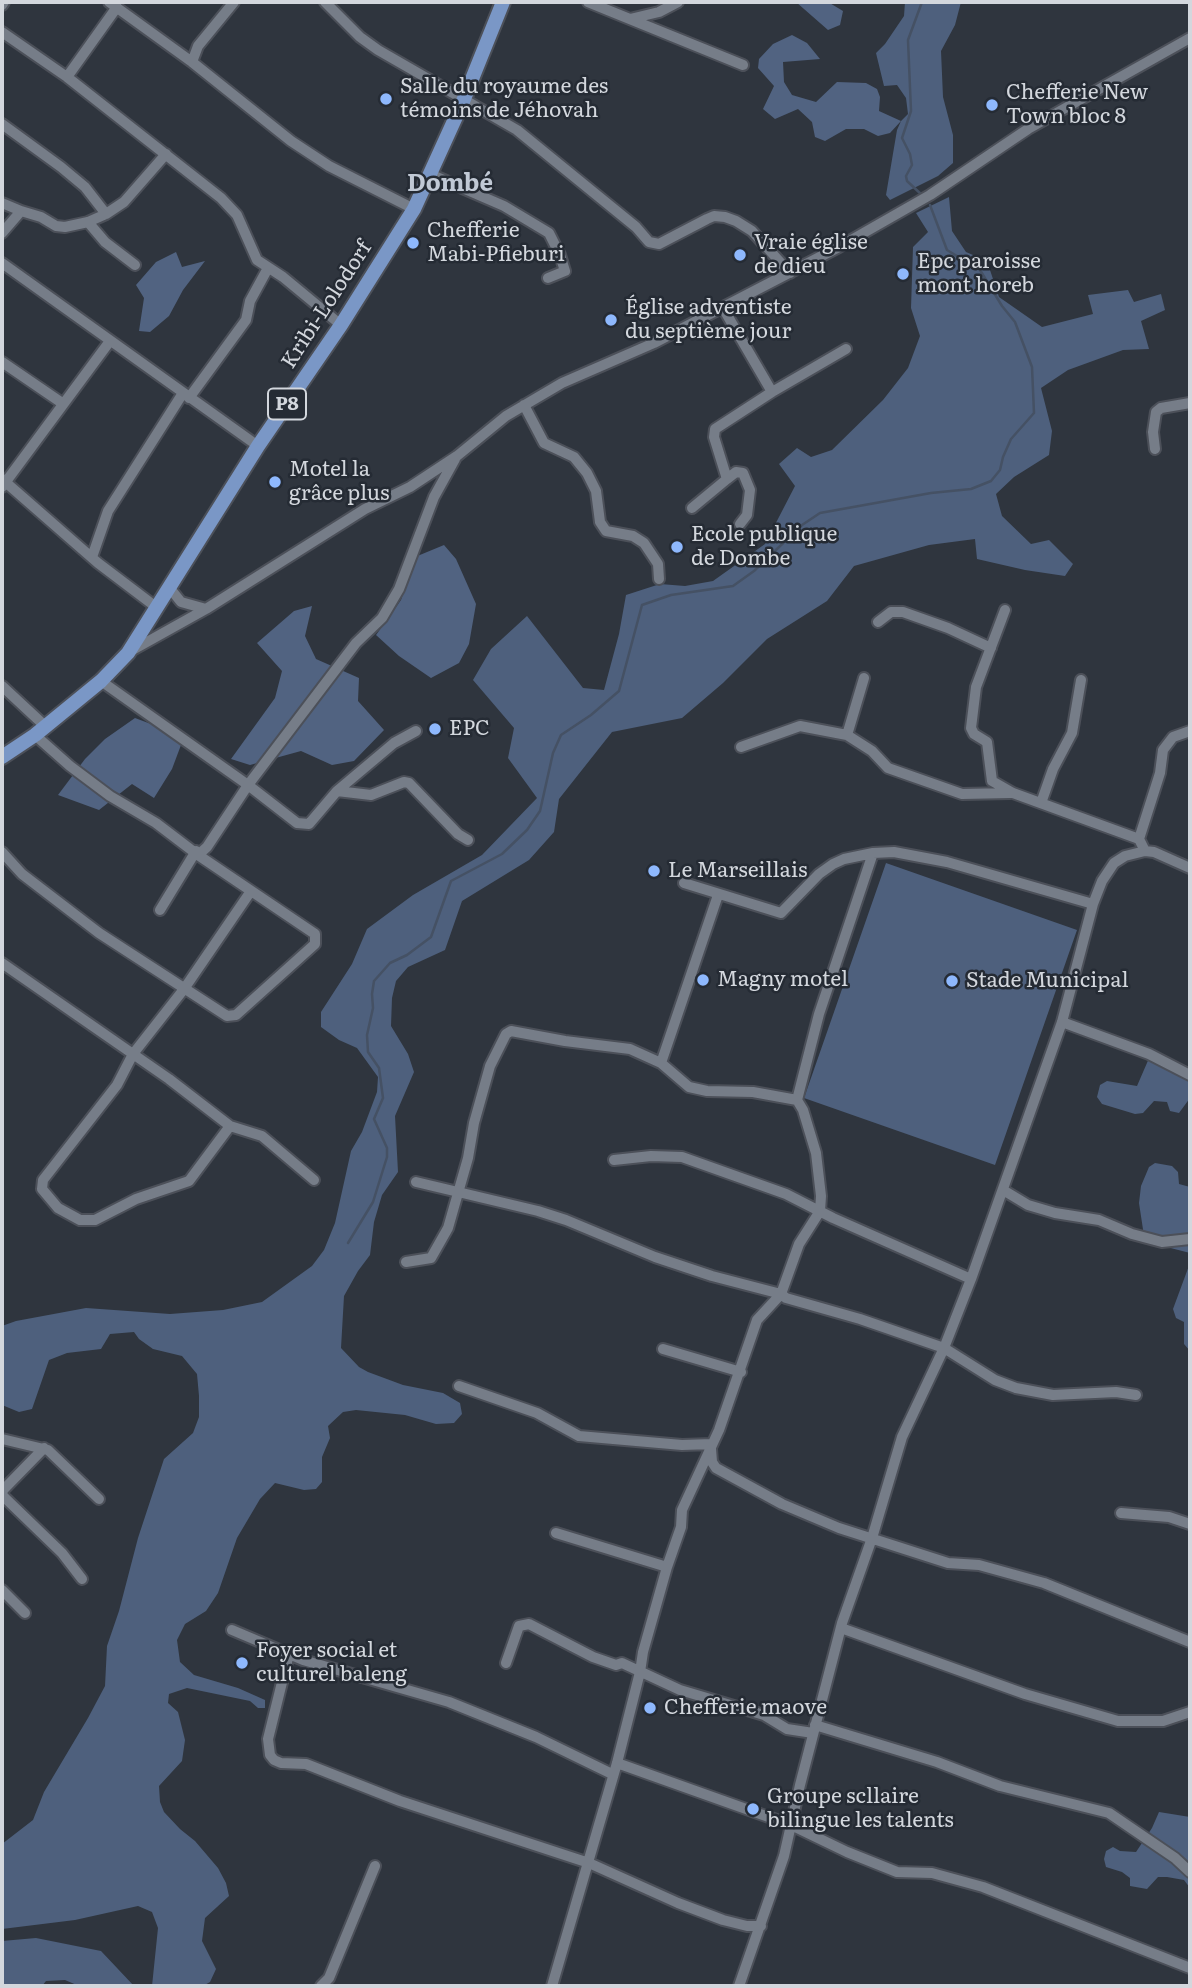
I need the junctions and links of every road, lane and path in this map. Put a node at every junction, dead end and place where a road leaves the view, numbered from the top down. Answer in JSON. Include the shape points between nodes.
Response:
{"nodes":[{"id":1,"x":234,"y":2,"type":"edge"},
{"id":2,"x":325,"y":2,"type":"edge"},
{"id":3,"x":503,"y":2,"type":"edge"},
{"id":4,"x":588,"y":2,"type":"edge"},
{"id":5,"x":678,"y":2,"type":"edge"},
{"id":6,"x":113,"y":5,"type":"edge"},
{"id":7,"x":627,"y":19,"type":"junction"},
{"id":8,"x":2,"y":32,"type":"edge"},
{"id":9,"x":1190,"y":38,"type":"edge"},
{"id":10,"x":192,"y":62,"type":"junction"},
{"id":11,"x":743,"y":65,"type":"dead end"},
{"id":12,"x":67,"y":78,"type":"junction"},
{"id":13,"x":464,"y":99,"type":"junction"},
{"id":14,"x":2,"y":124,"type":"edge"},
{"id":15,"x":166,"y":154,"type":"junction"},
{"id":16,"x":430,"y":174,"type":"junction"},
{"id":17,"x":2,"y":203,"type":"edge"},
{"id":18,"x":414,"y":209,"type":"junction"},
{"id":19,"x":20,"y":211,"type":"junction"},
{"id":20,"x":106,"y":214,"type":"junction"},
{"id":21,"x":88,"y":222,"type":"junction"},
{"id":22,"x":2,"y":233,"type":"edge"},
{"id":23,"x":2,"y":263,"type":"edge"},
{"id":24,"x":135,"y":265,"type":"dead end"},
{"id":25,"x":268,"y":268,"type":"junction"},
{"id":26,"x":790,"y":273,"type":"junction"},
{"id":27,"x":548,"y":278,"type":"dead end"},
{"id":28,"x":723,"y":307,"type":"junction"},
{"id":29,"x":341,"y":325,"type":"junction"},
{"id":30,"x":110,"y":341,"type":"junction"},
{"id":31,"x":846,"y":349,"type":"dead end"},
{"id":32,"x":2,"y":362,"type":"edge"},
{"id":33,"x":772,"y":391,"type":"junction"},
{"id":34,"x":186,"y":395,"type":"junction"},
{"id":35,"x":62,"y":403,"type":"junction"},
{"id":36,"x":1190,"y":403,"type":"edge"},
{"id":37,"x":524,"y":405,"type":"junction"},
{"id":38,"x":258,"y":446,"type":"junction"},
{"id":39,"x":1155,"y":449,"type":"dead end"},
{"id":40,"x":457,"y":456,"type":"junction"},
{"id":41,"x":727,"y":479,"type":"junction"},
{"id":42,"x":3,"y":483,"type":"edge"},
{"id":43,"x":692,"y":508,"type":"dead end"},
{"id":44,"x":740,"y":524,"type":"dead end"},
{"id":45,"x":92,"y":557,"type":"junction"},
{"id":46,"x":659,"y":579,"type":"dead end"},
{"id":47,"x":169,"y":587,"type":"junction"},
{"id":48,"x":156,"y":607,"type":"junction"},
{"id":49,"x":206,"y":609,"type":"junction"},
{"id":50,"x":1004,"y":610,"type":"dead end"},
{"id":51,"x":878,"y":622,"type":"dead end"},
{"id":52,"x":991,"y":648,"type":"junction"},
{"id":53,"x":128,"y":653,"type":"junction"},
{"id":54,"x":864,"y":678,"type":"dead end"},
{"id":55,"x":1081,"y":680,"type":"dead end"},
{"id":56,"x":101,"y":681,"type":"junction"},
{"id":57,"x":2,"y":686,"type":"edge"},
{"id":58,"x":40,"y":730,"type":"junction"},
{"id":59,"x":416,"y":731,"type":"dead end"},
{"id":60,"x":1190,"y":731,"type":"edge"},
{"id":61,"x":847,"y":735,"type":"junction"},
{"id":62,"x":741,"y":747,"type":"dead end"},
{"id":63,"x":2,"y":757,"type":"edge"},
{"id":64,"x":248,"y":785,"type":"junction"},
{"id":65,"x":337,"y":791,"type":"junction"},
{"id":66,"x":1013,"y":793,"type":"junction"},
{"id":67,"x":1041,"y":803,"type":"junction"},
{"id":68,"x":1139,"y":839,"type":"junction"},
{"id":69,"x":468,"y":840,"type":"dead end"},
{"id":70,"x":1145,"y":851,"type":"junction"},
{"id":71,"x":2,"y":852,"type":"edge"},
{"id":72,"x":197,"y":853,"type":"junction"},
{"id":73,"x":873,"y":853,"type":"junction"},
{"id":74,"x":1190,"y":868,"type":"edge"},
{"id":75,"x":684,"y":883,"type":"dead end"},
{"id":76,"x":251,"y":891,"type":"junction"},
{"id":77,"x":718,"y":895,"type":"junction"},
{"id":78,"x":1093,"y":904,"type":"junction"},
{"id":79,"x":160,"y":910,"type":"dead end"},
{"id":80,"x":2,"y":963,"type":"edge"},
{"id":81,"x":184,"y":989,"type":"junction"},
{"id":82,"x":1062,"y":1022,"type":"junction"},
{"id":83,"x":133,"y":1054,"type":"junction"},
{"id":84,"x":662,"y":1063,"type":"junction"},
{"id":85,"x":1190,"y":1075,"type":"edge"},
{"id":86,"x":797,"y":1100,"type":"junction"},
{"id":87,"x":230,"y":1126,"type":"junction"},
{"id":88,"x":614,"y":1160,"type":"dead end"},
{"id":89,"x":314,"y":1180,"type":"dead end"},
{"id":90,"x":416,"y":1182,"type":"dead end"},
{"id":91,"x":1003,"y":1190,"type":"junction"},
{"id":92,"x":459,"y":1192,"type":"junction"},
{"id":93,"x":820,"y":1210,"type":"junction"},
{"id":94,"x":1190,"y":1239,"type":"edge"},
{"id":95,"x":406,"y":1262,"type":"dead end"},
{"id":96,"x":971,"y":1279,"type":"junction"},
{"id":97,"x":781,"y":1294,"type":"junction"},
{"id":98,"x":944,"y":1348,"type":"junction"},
{"id":99,"x":663,"y":1349,"type":"dead end"},
{"id":100,"x":741,"y":1372,"type":"junction"},
{"id":101,"x":459,"y":1386,"type":"dead end"},
{"id":102,"x":1136,"y":1395,"type":"dead end"},
{"id":103,"x":2,"y":1439,"type":"edge"},
{"id":104,"x":712,"y":1445,"type":"junction"},
{"id":105,"x":44,"y":1448,"type":"junction"},
{"id":106,"x":99,"y":1499,"type":"dead end"},
{"id":107,"x":1121,"y":1513,"type":"dead end"},
{"id":108,"x":1190,"y":1524,"type":"edge"},
{"id":109,"x":556,"y":1532,"type":"dead end"},
{"id":110,"x":872,"y":1538,"type":"junction"},
{"id":111,"x":667,"y":1567,"type":"junction"},
{"id":112,"x":82,"y":1579,"type":"dead end"},
{"id":113,"x":2,"y":1590,"type":"edge"},
{"id":114,"x":24,"y":1613,"type":"dead end"},
{"id":115,"x":841,"y":1628,"type":"junction"},
{"id":116,"x":232,"y":1630,"type":"dead end"},
{"id":117,"x":1190,"y":1642,"type":"edge"},
{"id":118,"x":289,"y":1654,"type":"junction"},
{"id":119,"x":506,"y":1663,"type":"dead end"},
{"id":120,"x":640,"y":1672,"type":"junction"},
{"id":121,"x":1190,"y":1712,"type":"edge"},
{"id":122,"x":814,"y":1729,"type":"junction"},
{"id":123,"x":617,"y":1763,"type":"junction"},
{"id":124,"x":612,"y":1774,"type":"junction"},
{"id":125,"x":791,"y":1825,"type":"junction"},
{"id":126,"x":589,"y":1863,"type":"junction"},
{"id":127,"x":375,"y":1866,"type":"dead end"},
{"id":128,"x":1190,"y":1872,"type":"edge"},
{"id":129,"x":761,"y":1926,"type":"junction"},
{"id":130,"x":1190,"y":1968,"type":"edge"},
{"id":131,"x":321,"y":1986,"type":"edge"},
{"id":132,"x":552,"y":1986,"type":"edge"},
{"id":133,"x":739,"y":1986,"type":"edge"}],
"edges":[{"from":1,"to":10,"type":"street","via":[[198,46]]},
{"from":2,"to":13,"type":"street","via":[[360,37]]},
{"from":3,"to":13,"type":"main road","name":"Kribi-Lolodorf","number":"P8"},
{"from":4,"to":7,"type":"street"},
{"from":5,"to":7,"type":"street"},
{"from":6,"to":10,"type":"street"},
{"from":6,"to":12,"type":"street"},
{"from":7,"to":11,"type":"street"},
{"from":8,"to":12,"type":"street"},
{"from":9,"to":26,"type":"street","via":[[1028,129],[930,195]]},
{"from":10,"to":18,"type":"street","via":[[328,166]]},
{"from":12,"to":15,"type":"street"},
{"from":13,"to":16,"type":"main road","name":"Kribi-Lolodorf","number":"P8"},
{"from":13,"to":26,"type":"street","via":[[517,130],[654,244],[707,219],[725,217],[752,231]]},
{"from":14,"to":20,"type":"street","via":[[77,180]]},
{"from":15,"to":20,"type":"street","via":[[124,202]]},
{"from":15,"to":25,"type":"street","via":[[234,211],[254,256]]},
{"from":16,"to":18,"type":"main road","name":"Kribi-Lolodorf","number":"P8"},
{"from":16,"to":27,"type":"street","via":[[504,206],[549,233],[565,271]]},
{"from":17,"to":19,"type":"street"},
{"from":18,"to":29,"type":"main road","name":"Kribi-Lolodorf","number":"P8"},
{"from":19,"to":21,"type":"street","via":[[56,226]]},
{"from":19,"to":22,"type":"street"},
{"from":20,"to":21,"type":"street"},
{"from":21,"to":24,"type":"street","via":[[105,243]]},
{"from":23,"to":30,"type":"street"},
{"from":25,"to":29,"type":"street"},
{"from":25,"to":34,"type":"street","via":[[250,301],[246,320]]},
{"from":26,"to":28,"type":"street"},
{"from":28,"to":33,"type":"street"},
{"from":28,"to":37,"type":"street"},
{"from":29,"to":38,"type":"main road","name":"Kribi-Lolodorf","number":"P8"},
{"from":30,"to":34,"type":"street"},
{"from":30,"to":35,"type":"street"},
{"from":31,"to":33,"type":"street"},
{"from":32,"to":35,"type":"street"},
{"from":33,"to":41,"type":"street","via":[[715,429]]},
{"from":34,"to":38,"type":"street"},
{"from":34,"to":45,"type":"street","via":[[108,512]]},
{"from":35,"to":42,"type":"street"},
{"from":36,"to":39,"type":"street","via":[[1156,412]]},
{"from":37,"to":40,"type":"street"},
{"from":37,"to":46,"type":"street","via":[[544,443],[574,457],[587,472],[606,531],[644,543],[658,564]]},
{"from":38,"to":47,"type":"main road","name":"Kribi-Lolodorf","number":"P8"},
{"from":40,"to":49,"type":"street"},
{"from":40,"to":64,"type":"street","via":[[434,497],[399,589],[382,618],[356,643]]},
{"from":41,"to":43,"type":"street"},
{"from":41,"to":44,"type":"street","via":[[743,473],[750,490],[747,515]]},
{"from":42,"to":45,"type":"street"},
{"from":45,"to":48,"type":"street"},
{"from":47,"to":48,"type":"main road","name":"Kribi-Lolodorf","number":"P8"},
{"from":47,"to":49,"type":"street","via":[[181,603]]},
{"from":48,"to":53,"type":"main road","name":"Kribi-Lolodorf","number":"P8"},
{"from":49,"to":53,"type":"street"},
{"from":50,"to":52,"type":"street"},
{"from":51,"to":52,"type":"street","via":[[891,612],[903,612]]},
{"from":52,"to":66,"type":"street","via":[[976,687],[971,728],[987,743],[992,781]]},
{"from":53,"to":56,"type":"main road","name":"Kribi-Lolodorf","number":"P8"},
{"from":54,"to":61,"type":"street"},
{"from":55,"to":67,"type":"street","via":[[1072,733]]},
{"from":56,"to":58,"type":"main road","name":"Kribi-Lolodorf","number":"P8"},
{"from":56,"to":64,"type":"street"},
{"from":57,"to":58,"type":"street"},
{"from":58,"to":63,"type":"main road","name":"Kribi-Lolodorf","number":"P8"},
{"from":58,"to":72,"type":"street","via":[[69,766]]},
{"from":59,"to":65,"type":"street","via":[[394,743]]},
{"from":60,"to":68,"type":"street","via":[[1173,737],[1163,750]]},
{"from":61,"to":62,"type":"street","via":[[800,726]]},
{"from":61,"to":66,"type":"street","via":[[891,770],[962,794]]},
{"from":64,"to":65,"type":"street","via":[[304,825],[310,824]]},
{"from":64,"to":72,"type":"street","via":[[207,847]]},
{"from":65,"to":69,"type":"street","via":[[371,795],[397,783],[409,783]]},
{"from":66,"to":67,"type":"street"},
{"from":67,"to":68,"type":"street"},
{"from":68,"to":70,"type":"street"},
{"from":70,"to":74,"type":"street"},
{"from":70,"to":78,"type":"street","via":[[1114,863]]},
{"from":71,"to":81,"type":"street","via":[[22,874],[99,933]]},
{"from":72,"to":76,"type":"street"},
{"from":72,"to":79,"type":"street"},
{"from":73,"to":77,"type":"street","via":[[833,864],[781,913]]},
{"from":73,"to":78,"type":"street","via":[[894,852],[947,862]]},
{"from":73,"to":86,"type":"street","via":[[819,1014]]},
{"from":75,"to":77,"type":"street"},
{"from":76,"to":81,"type":"street"},
{"from":76,"to":81,"type":"street","via":[[314,934],[315,944],[231,1017]]},
{"from":77,"to":84,"type":"street"},
{"from":78,"to":82,"type":"street"},
{"from":80,"to":83,"type":"street"},
{"from":81,"to":83,"type":"street"},
{"from":82,"to":85,"type":"street","via":[[1149,1054]]},
{"from":82,"to":91,"type":"street"},
{"from":83,"to":87,"type":"street"},
{"from":83,"to":87,"type":"street","via":[[117,1085],[43,1180],[42,1189],[58,1208],[88,1222],[189,1181]]},
{"from":84,"to":86,"type":"street","via":[[689,1087],[753,1091]]},
{"from":84,"to":92,"type":"street","via":[[630,1049],[517,1030],[506,1034],[490,1066]]},
{"from":86,"to":93,"type":"street","via":[[816,1153]]},
{"from":87,"to":89,"type":"street","via":[[262,1136]]},
{"from":88,"to":93,"type":"street","via":[[682,1157]]},
{"from":90,"to":92,"type":"street"},
{"from":91,"to":94,"type":"street","via":[[1028,1205],[1099,1220],[1162,1242]]},
{"from":91,"to":96,"type":"street"},
{"from":92,"to":95,"type":"street","via":[[435,1254]]},
{"from":92,"to":97,"type":"street","via":[[538,1211],[655,1258]]},
{"from":93,"to":96,"type":"street"},
{"from":93,"to":97,"type":"street","via":[[799,1244]]},
{"from":96,"to":98,"type":"street"},
{"from":97,"to":98,"type":"street"},
{"from":97,"to":100,"type":"street","via":[[757,1321]]},
{"from":98,"to":102,"type":"street","via":[[1016,1388],[1053,1395]]},
{"from":98,"to":110,"type":"street","via":[[902,1437]]},
{"from":99,"to":100,"type":"street"},
{"from":100,"to":104,"type":"street"},
{"from":101,"to":104,"type":"street","via":[[537,1413],[579,1436]]},
{"from":103,"to":105,"type":"street"},
{"from":104,"to":110,"type":"street","via":[[716,1468],[782,1504]]},
{"from":104,"to":111,"type":"street","via":[[682,1510]]},
{"from":105,"to":106,"type":"street"},
{"from":105,"to":112,"type":"street","via":[[2,1495]]},
{"from":107,"to":108,"type":"street","via":[[1169,1517]]},
{"from":109,"to":111,"type":"street"},
{"from":110,"to":115,"type":"street"},
{"from":110,"to":117,"type":"street","via":[[948,1563],[979,1565],[1044,1583]]},
{"from":111,"to":120,"type":"street"},
{"from":113,"to":114,"type":"street"},
{"from":115,"to":121,"type":"street","via":[[1025,1694],[1118,1721],[1163,1721]]},
{"from":115,"to":122,"type":"street"},
{"from":116,"to":118,"type":"street"},
{"from":118,"to":124,"type":"street","via":[[449,1702]]},
{"from":118,"to":126,"type":"street","via":[[268,1739],[274,1760],[306,1764],[400,1801]]},
{"from":119,"to":120,"type":"street","via":[[519,1626],[529,1624],[593,1657]]},
{"from":120,"to":122,"type":"street","via":[[680,1690],[764,1715],[787,1729]]},
{"from":120,"to":123,"type":"street"},
{"from":122,"to":125,"type":"street"},
{"from":122,"to":128,"type":"street","via":[[925,1758],[1000,1786],[1109,1813]]},
{"from":123,"to":124,"type":"street"},
{"from":123,"to":125,"type":"street"},
{"from":124,"to":126,"type":"street"},
{"from":125,"to":129,"type":"street"},
{"from":125,"to":130,"type":"street","via":[[897,1872],[932,1872],[983,1887]]},
{"from":126,"to":129,"type":"street","via":[[723,1920]]},
{"from":126,"to":132,"type":"street"},
{"from":127,"to":131,"type":"street"},
{"from":129,"to":133,"type":"street"}]}
